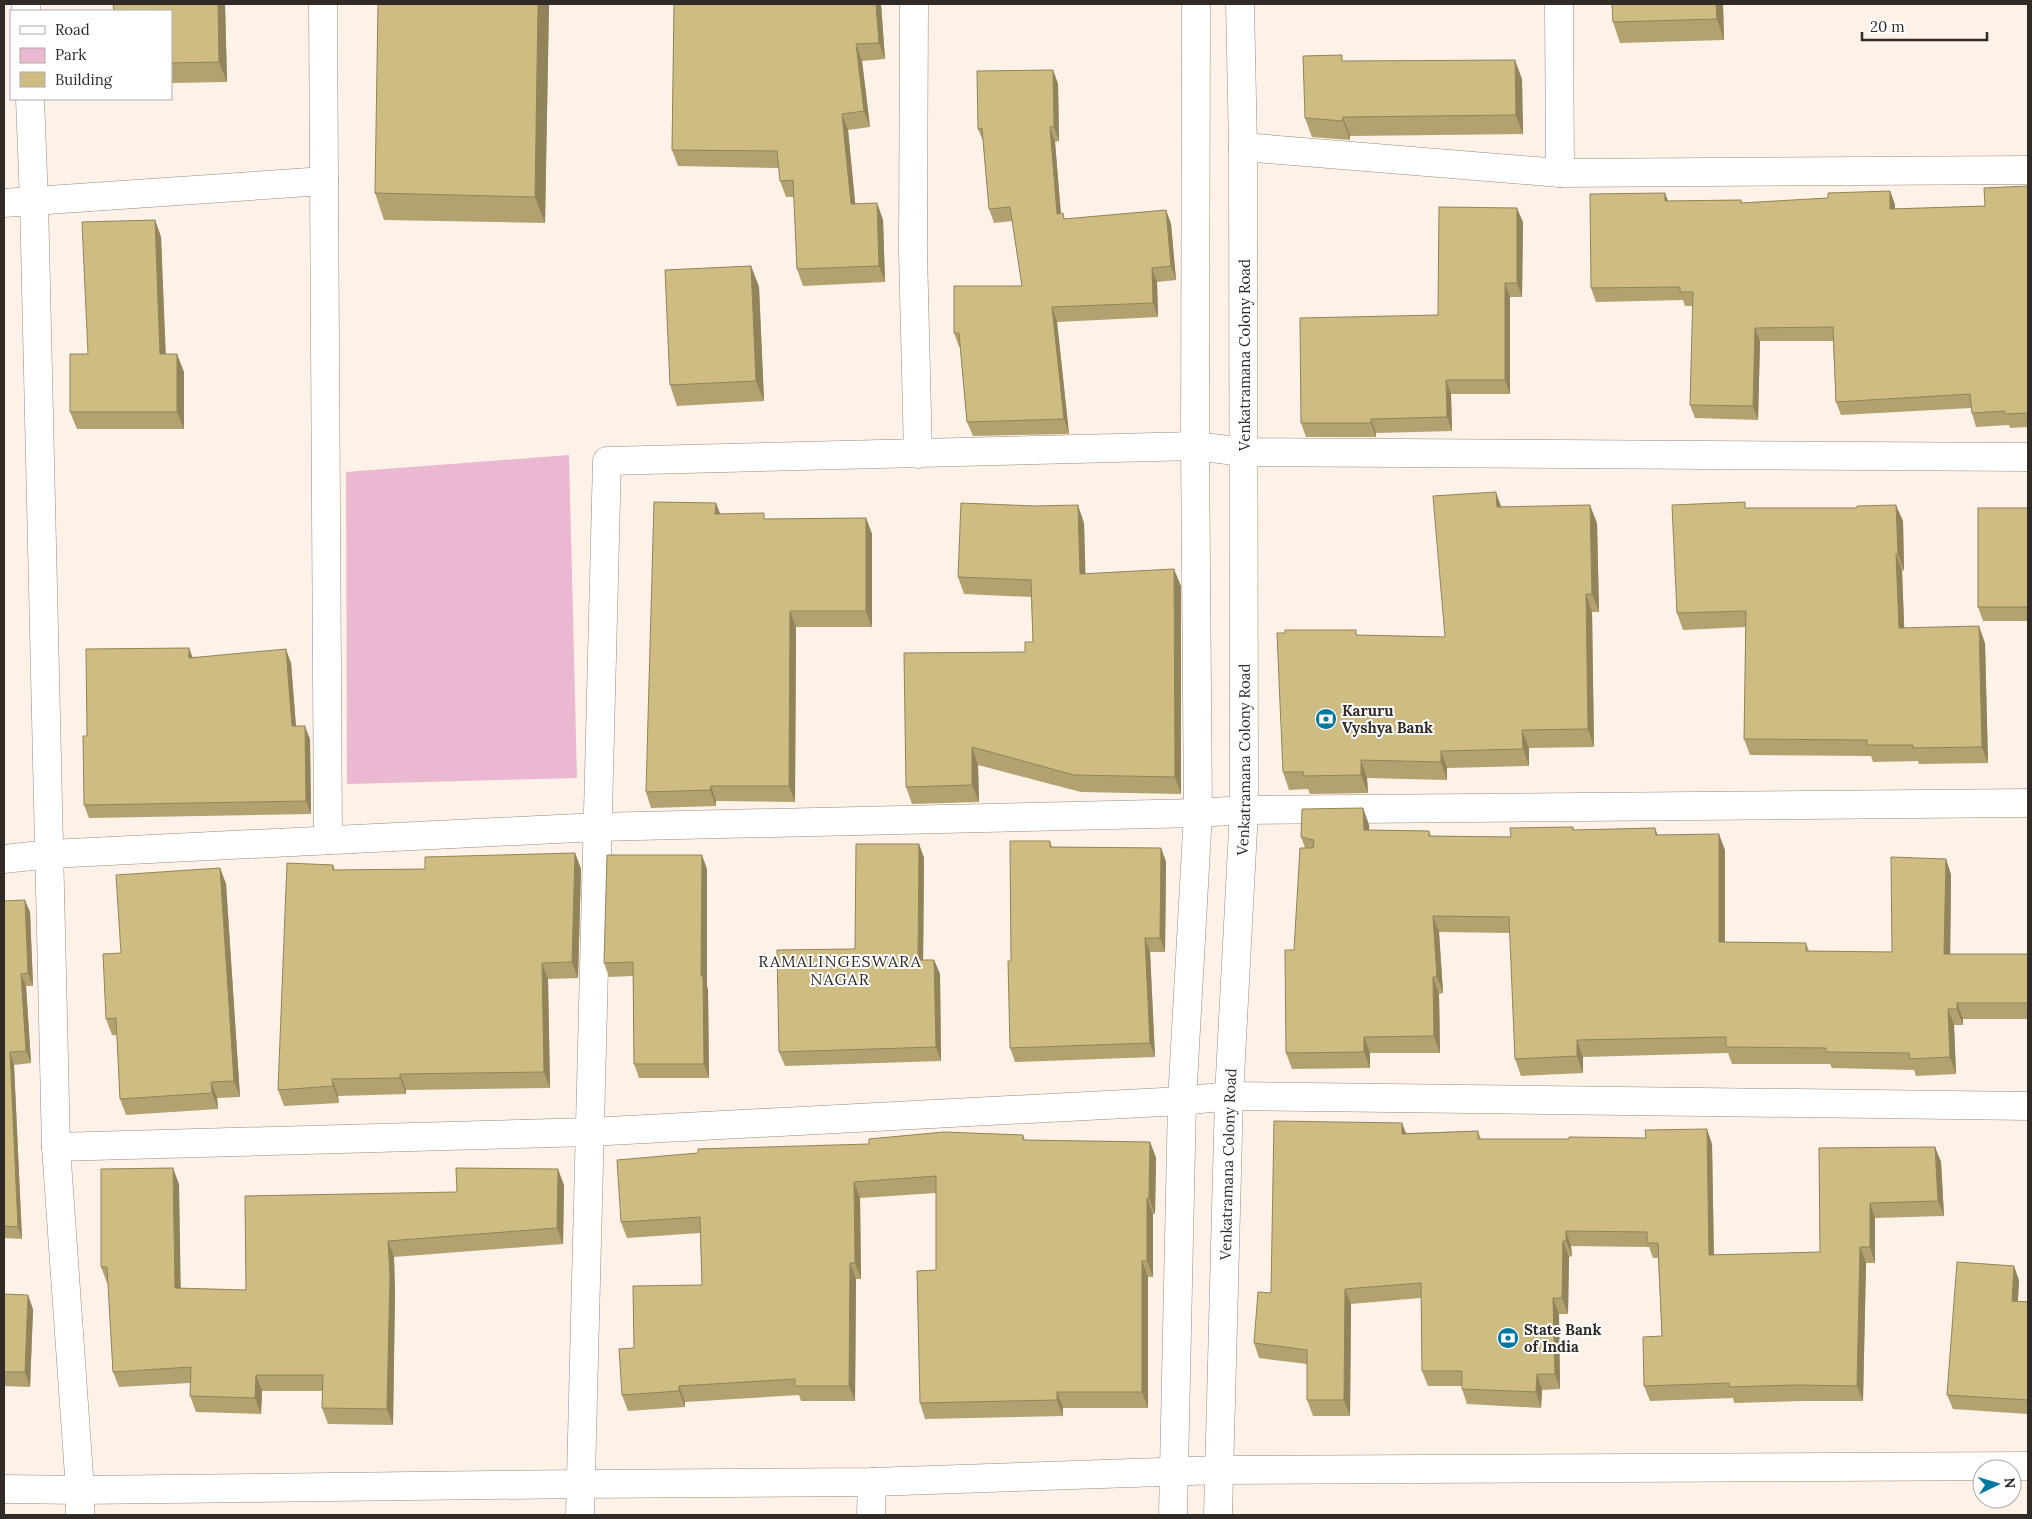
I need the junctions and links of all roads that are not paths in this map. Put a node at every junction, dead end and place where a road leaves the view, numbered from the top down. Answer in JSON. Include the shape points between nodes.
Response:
{"nodes":[{"id":1,"x":324,"y":4,"type":"edge"},
{"id":2,"x":914,"y":4,"type":"edge"},
{"id":3,"x":1196,"y":4,"type":"edge"},
{"id":4,"x":1240,"y":4,"type":"edge"},
{"id":5,"x":1559,"y":4,"type":"edge"},
{"id":6,"x":30,"y":100,"type":"edge"},
{"id":7,"x":1243,"y":147,"type":"junction"},
{"id":8,"x":2028,"y":170,"type":"edge"},
{"id":9,"x":1560,"y":173,"type":"junction"},
{"id":10,"x":324,"y":181,"type":"junction"},
{"id":11,"x":34,"y":201,"type":"junction"},
{"id":12,"x":4,"y":203,"type":"edge"},
{"id":13,"x":1195,"y":446,"type":"junction"},
{"id":14,"x":1244,"y":452,"type":"junction"},
{"id":15,"x":918,"y":454,"type":"junction"},
{"id":16,"x":2028,"y":458,"type":"edge"},
{"id":17,"x":2028,"y":803,"type":"edge"},
{"id":18,"x":1244,"y":810,"type":"junction"},
{"id":19,"x":1198,"y":813,"type":"junction"},
{"id":20,"x":597,"y":827,"type":"junction"},
{"id":21,"x":328,"y":840,"type":"junction"},
{"id":22,"x":50,"y":854,"type":"junction"},
{"id":23,"x":4,"y":859,"type":"edge"},
{"id":24,"x":1229,"y":1096,"type":"junction"},
{"id":25,"x":1182,"y":1100,"type":"junction"},
{"id":26,"x":2028,"y":1106,"type":"edge"},
{"id":27,"x":589,"y":1132,"type":"junction"},
{"id":28,"x":56,"y":1147,"type":"junction"},
{"id":29,"x":2028,"y":1466,"type":"edge"},
{"id":30,"x":1219,"y":1470,"type":"junction"},
{"id":31,"x":1174,"y":1472,"type":"junction"},
{"id":32,"x":872,"y":1482,"type":"junction"},
{"id":33,"x":581,"y":1484,"type":"junction"},
{"id":34,"x":4,"y":1489,"type":"edge"},
{"id":35,"x":80,"y":1503,"type":"edge"},
{"id":36,"x":580,"y":1515,"type":"edge"},
{"id":37,"x":871,"y":1515,"type":"edge"},
{"id":38,"x":1173,"y":1515,"type":"edge"},
{"id":39,"x":1218,"y":1515,"type":"edge"}],
"edges":[{"from":1,"to":10,"type":"street"},
{"from":2,"to":15,"type":"street","via":[[913,252]]},
{"from":3,"to":13,"type":"street"},
{"from":4,"to":7,"type":"street","name":"Venkatramana Colony Road"},
{"from":5,"to":9,"type":"street"},
{"from":6,"to":11,"type":"street"},
{"from":7,"to":9,"type":"street"},
{"from":7,"to":14,"type":"street","name":"Venkatramana Colony Road"},
{"from":8,"to":9,"type":"street"},
{"from":10,"to":11,"type":"street"},
{"from":10,"to":21,"type":"street"},
{"from":11,"to":12,"type":"street"},
{"from":11,"to":22,"type":"street"},
{"from":13,"to":14,"type":"street"},
{"from":13,"to":15,"type":"street"},
{"from":13,"to":19,"type":"street"},
{"from":14,"to":16,"type":"street"},
{"from":14,"to":18,"type":"street","name":"Venkatramana Colony Road"},
{"from":15,"to":20,"type":"street","via":[[607,461]]},
{"from":17,"to":18,"type":"street"},
{"from":18,"to":19,"type":"street"},
{"from":18,"to":24,"type":"street","name":"Venkatramana Colony Road"},
{"from":19,"to":20,"type":"street"},
{"from":19,"to":25,"type":"street"},
{"from":20,"to":21,"type":"street"},
{"from":20,"to":27,"type":"street"},
{"from":21,"to":22,"type":"street"},
{"from":22,"to":23,"type":"street"},
{"from":22,"to":28,"type":"street"},
{"from":24,"to":25,"type":"street"},
{"from":24,"to":26,"type":"street"},
{"from":24,"to":30,"type":"street","name":"Venkatramana Colony Road"},
{"from":25,"to":27,"type":"street"},
{"from":25,"to":31,"type":"street"},
{"from":27,"to":28,"type":"street"},
{"from":27,"to":33,"type":"street"},
{"from":28,"to":35,"type":"street"},
{"from":29,"to":30,"type":"street"},
{"from":30,"to":31,"type":"street"},
{"from":30,"to":39,"type":"street","name":"Venkatramana Colony Road"},
{"from":31,"to":32,"type":"street"},
{"from":31,"to":38,"type":"street"},
{"from":32,"to":33,"type":"street"},
{"from":32,"to":37,"type":"street"},
{"from":33,"to":35,"type":"street"},
{"from":33,"to":36,"type":"street"},
{"from":34,"to":35,"type":"street"}]}
